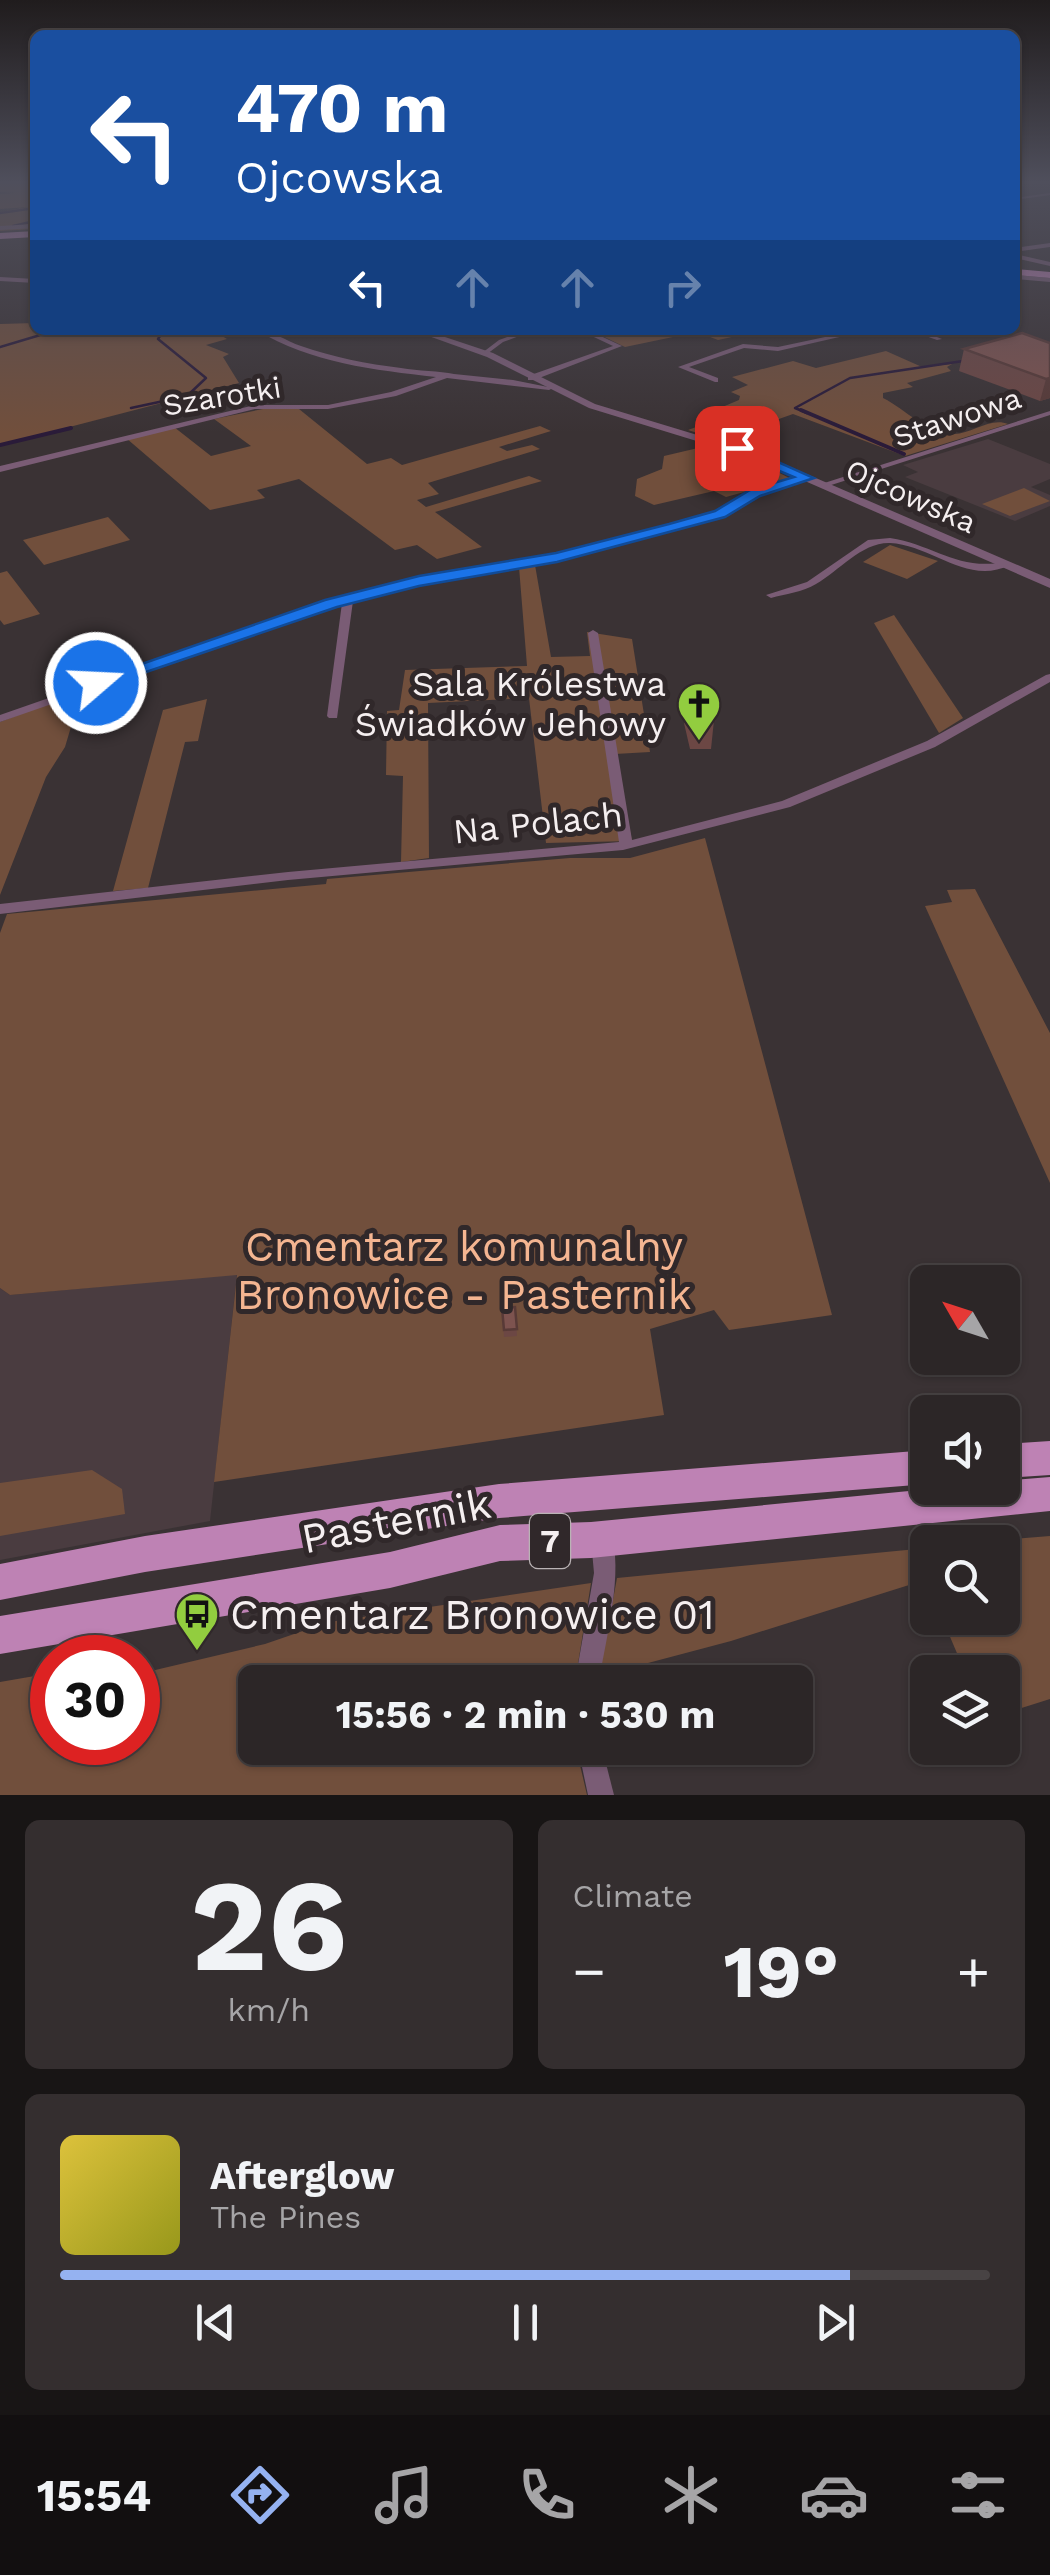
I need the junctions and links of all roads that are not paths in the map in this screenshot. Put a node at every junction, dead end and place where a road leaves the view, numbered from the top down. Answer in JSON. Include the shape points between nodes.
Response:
{"nodes":[{"id":1,"x":1020,"y":272,"type":"edge"},
{"id":2,"x":1050,"y":272,"type":"edge"},
{"id":3,"x":0,"y":279,"type":"edge"},
{"id":4,"x":30,"y":280,"type":"edge"},
{"id":5,"x":270,"y":335,"type":"edge"},
{"id":6,"x":431,"y":335,"type":"edge"},
{"id":7,"x":518,"y":335,"type":"edge"},
{"id":8,"x":594,"y":335,"type":"edge"},
{"id":9,"x":844,"y":335,"type":"edge"},
{"id":10,"x":927,"y":335,"type":"edge"},
{"id":11,"x":939,"y":339,"type":"dead end"},
{"id":12,"x":485,"y":353,"type":"junction"},
{"id":13,"x":451,"y":374,"type":"junction"},
{"id":14,"x":531,"y":378,"type":"junction"},
{"id":15,"x":715,"y":380,"type":"dead end"},
{"id":16,"x":549,"y":388,"type":"junction"},
{"id":17,"x":1050,"y":413,"type":"edge"},
{"id":18,"x":0,"y":469,"type":"edge"},
{"id":19,"x":807,"y":478,"type":"junction"},
{"id":20,"x":822,"y":485,"type":"junction"},
{"id":21,"x":1005,"y":566,"type":"junction"},
{"id":22,"x":1050,"y":584,"type":"edge"},
{"id":23,"x":771,"y":596,"type":"dead end"},
{"id":24,"x":348,"y":599,"type":"junction"},
{"id":25,"x":592,"y":633,"type":"dead end"},
{"id":26,"x":1050,"y":677,"type":"edge"},
{"id":27,"x":333,"y":716,"type":"dead end"},
{"id":28,"x":0,"y":719,"type":"edge"},
{"id":29,"x":626,"y":845,"type":"junction"},
{"id":30,"x":0,"y":909,"type":"edge"},
{"id":31,"x":1050,"y":1458,"type":"edge"},
{"id":32,"x":1020,"y":1460,"type":"edge"},
{"id":33,"x":910,"y":1468,"type":"edge"},
{"id":34,"x":1050,"y":1494,"type":"edge"},
{"id":35,"x":602,"y":1538,"type":"junction"},
{"id":36,"x":0,"y":1582,"type":"edge"},
{"id":37,"x":0,"y":1635,"type":"edge"},
{"id":38,"x":590,"y":1665,"type":"edge"},
{"id":39,"x":594,"y":1765,"type":"edge"},
{"id":40,"x":602,"y":1795,"type":"edge"}],
"edges":[{"from":1,"to":2,"type":"main road"},
{"from":3,"to":4,"type":"street"},
{"from":5,"to":13,"type":"street","via":[[358,363]]},
{"from":6,"to":12,"type":"street","name":"Ojcowska"},
{"from":7,"to":12,"type":"street"},
{"from":8,"to":14,"type":"street","via":[[619,346]]},
{"from":9,"to":15,"type":"street","via":[[778,349],[742,346],[682,367]]},
{"from":10,"to":11,"type":"street"},
{"from":12,"to":14,"type":"street","name":"Ojcowska"},
{"from":13,"to":16,"type":"street"},
{"from":13,"to":18,"type":"street","name":"Szarotki","via":[[328,407],[255,407]]},
{"from":14,"to":16,"type":"street","name":"Ojcowska"},
{"from":16,"to":19,"type":"street","name":"Ojcowska","via":[[737,448]]},
{"from":17,"to":20,"type":"street","name":"Stawowa"},
{"from":19,"to":20,"type":"street","name":"Ojcowska"},
{"from":19,"to":24,"type":"street","via":[[755,493],[720,514],[557,558]]},
{"from":20,"to":21,"type":"street","name":"Ojcowska"},
{"from":21,"to":22,"type":"street","name":"Ojcowska"},
{"from":21,"to":23,"type":"street","via":[[964,569],[920,546],[882,540],[810,584]]},
{"from":24,"to":27,"type":"street"},
{"from":24,"to":28,"type":"street"},
{"from":25,"to":29,"type":"street"},
{"from":26,"to":29,"type":"street","name":"Na Polach","via":[[931,744],[786,804]]},
{"from":29,"to":30,"type":"street","name":"Na Polach"},
{"from":31,"to":32,"type":"main road"},
{"from":33,"to":36,"type":"main road","name":"Pasternik","number":"7","via":[[499,1501]]},
{"from":34,"to":35,"type":"main road","name":"Pasternik","number":"7"},
{"from":35,"to":37,"type":"main road","name":"Pasternik","number":"7","via":[[500,1543],[390,1570]]},
{"from":35,"to":38,"type":"street","via":[[606,1572]]},
{"from":39,"to":40,"type":"street"}]}
